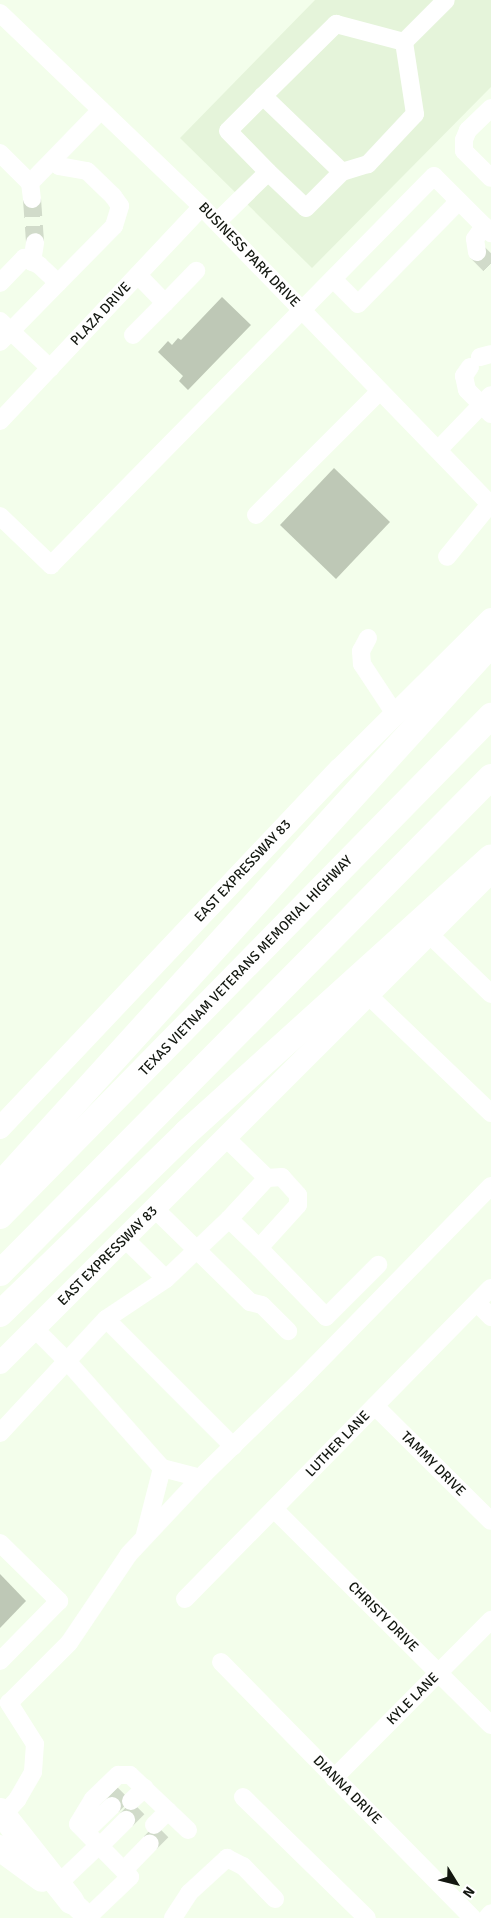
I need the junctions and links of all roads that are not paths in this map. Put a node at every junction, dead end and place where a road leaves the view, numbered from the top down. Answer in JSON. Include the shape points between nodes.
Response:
{"nodes":[{"id":1,"x":446,"y":0,"type":"edge"},
{"id":2,"x":0,"y":14,"type":"edge"},
{"id":3,"x":404,"y":42,"type":"junction"},
{"id":4,"x":263,"y":96,"type":"junction"},
{"id":5,"x":491,"y":108,"type":"edge"},
{"id":6,"x":101,"y":110,"type":"junction"},
{"id":7,"x":0,"y":153,"type":"edge"},
{"id":8,"x":53,"y":160,"type":"junction"},
{"id":9,"x":268,"y":172,"type":"junction"},
{"id":10,"x":342,"y":172,"type":"junction"},
{"id":11,"x":491,"y":178,"type":"edge"},
{"id":12,"x":459,"y":201,"type":"junction"},
{"id":13,"x":202,"y":207,"type":"junction"},
{"id":14,"x":216,"y":222,"type":"junction"},
{"id":15,"x":488,"y":229,"type":"edge"},
{"id":16,"x":35,"y":242,"type":"tunnel mouth"},
{"id":17,"x":477,"y":252,"type":"dead end"},
{"id":18,"x":32,"y":262,"type":"junction"},
{"id":19,"x":196,"y":271,"type":"dead end"},
{"id":20,"x":138,"y":275,"type":"junction"},
{"id":21,"x":333,"y":279,"type":"junction"},
{"id":22,"x":0,"y":283,"type":"edge"},
{"id":23,"x":58,"y":283,"type":"junction"},
{"id":24,"x":165,"y":303,"type":"junction"},
{"id":25,"x":302,"y":310,"type":"junction"},
{"id":26,"x":4,"y":331,"type":"edge"},
{"id":27,"x":133,"y":335,"type":"dead end"},
{"id":28,"x":480,"y":359,"type":"edge"},
{"id":29,"x":50,"y":368,"type":"junction"},
{"id":30,"x":380,"y":391,"type":"junction"},
{"id":31,"x":488,"y":405,"type":"edge"},
{"id":32,"x":0,"y":421,"type":"edge"},
{"id":33,"x":438,"y":450,"type":"junction"},
{"id":34,"x":491,"y":509,"type":"edge"},
{"id":35,"x":256,"y":515,"type":"dead end"},
{"id":36,"x":0,"y":516,"type":"edge"},
{"id":37,"x":447,"y":556,"type":"dead end"},
{"id":38,"x":491,"y":619,"type":"edge"},
{"id":39,"x":368,"y":638,"type":"dead end"},
{"id":40,"x":491,"y":644,"type":"edge"},
{"id":41,"x":395,"y":714,"type":"junction"},
{"id":42,"x":491,"y":716,"type":"edge"},
{"id":43,"x":491,"y":778,"type":"edge"},
{"id":44,"x":491,"y":857,"type":"edge"},
{"id":45,"x":491,"y":872,"type":"edge"},
{"id":46,"x":430,"y":935,"type":"junction"},
{"id":47,"x":491,"y":994,"type":"edge"},
{"id":48,"x":369,"y":996,"type":"junction"},
{"id":49,"x":491,"y":1114,"type":"edge"},
{"id":50,"x":0,"y":1128,"type":"edge"},
{"id":51,"x":226,"y":1138,"type":"junction"},
{"id":52,"x":267,"y":1178,"type":"junction"},
{"id":53,"x":0,"y":1186,"type":"edge"},
{"id":54,"x":491,"y":1186,"type":"edge"},
{"id":55,"x":155,"y":1209,"type":"junction"},
{"id":56,"x":0,"y":1216,"type":"edge"},
{"id":57,"x":228,"y":1219,"type":"junction"},
{"id":58,"x":125,"y":1239,"type":"junction"},
{"id":59,"x":259,"y":1248,"type":"junction"},
{"id":60,"x":196,"y":1249,"type":"junction"},
{"id":61,"x":378,"y":1265,"type":"dead end"},
{"id":62,"x":0,"y":1273,"type":"edge"},
{"id":63,"x":166,"y":1280,"type":"junction"},
{"id":64,"x":491,"y":1288,"type":"edge"},
{"id":65,"x":477,"y":1303,"type":"junction"},
{"id":66,"x":0,"y":1314,"type":"edge"},
{"id":67,"x":491,"y":1317,"type":"edge"},
{"id":68,"x":106,"y":1319,"type":"junction"},
{"id":69,"x":34,"y":1328,"type":"junction"},
{"id":70,"x":288,"y":1331,"type":"dead end"},
{"id":71,"x":67,"y":1361,"type":"junction"},
{"id":72,"x":0,"y":1363,"type":"edge"},
{"id":73,"x":375,"y":1406,"type":"junction"},
{"id":74,"x":0,"y":1433,"type":"edge"},
{"id":75,"x":233,"y":1446,"type":"junction"},
{"id":76,"x":162,"y":1468,"type":"junction"},
{"id":77,"x":201,"y":1478,"type":"junction"},
{"id":78,"x":274,"y":1509,"type":"junction"},
{"id":79,"x":491,"y":1522,"type":"edge"},
{"id":80,"x":143,"y":1539,"type":"junction"},
{"id":81,"x":0,"y":1543,"type":"edge"},
{"id":82,"x":185,"y":1599,"type":"dead end"},
{"id":83,"x":491,"y":1620,"type":"edge"},
{"id":84,"x":0,"y":1661,"type":"edge"},
{"id":85,"x":221,"y":1662,"type":"dead end"},
{"id":86,"x":438,"y":1673,"type":"junction"},
{"id":87,"x":491,"y":1725,"type":"edge"},
{"id":88,"x":334,"y":1778,"type":"junction"},
{"id":89,"x":243,"y":1796,"type":"dead end"},
{"id":90,"x":161,"y":1804,"type":"junction"},
{"id":91,"x":2,"y":1813,"type":"edge"},
{"id":92,"x":137,"y":1819,"type":"junction"},
{"id":93,"x":0,"y":1848,"type":"edge"},
{"id":94,"x":104,"y":1850,"type":"junction"},
{"id":95,"x":275,"y":1898,"type":"dead end"},
{"id":96,"x":75,"y":1908,"type":"edge"},
{"id":97,"x":491,"y":1913,"type":"edge"},
{"id":98,"x":173,"y":1918,"type":"edge"},
{"id":99,"x":367,"y":1918,"type":"edge"},
{"id":100,"x":473,"y":1918,"type":"edge"},
{"id":101,"x":487,"y":1918,"type":"edge"}],
"edges":[{"from":1,"to":3,"type":"street"},
{"from":2,"to":6,"type":"street","name":"BUSINESS PARK DRIVE"},
{"from":3,"to":4,"type":"street","via":[[336,24]]},
{"from":3,"to":10,"type":"street","via":[[415,114],[368,164]]},
{"from":4,"to":9,"type":"street","via":[[228,131]]},
{"from":4,"to":10,"type":"street"},
{"from":5,"to":11,"type":"street","via":[[468,130],[464,151]]},
{"from":6,"to":8,"type":"street"},
{"from":6,"to":13,"type":"street","name":"BUSINESS PARK DRIVE"},
{"from":7,"to":8,"type":"street","via":[[31,191]]},
{"from":8,"to":23,"type":"street","via":[[59,166],[87,171],[120,206],[114,226]]},
{"from":9,"to":10,"type":"street","via":[[306,208]]},
{"from":9,"to":14,"type":"street"},
{"from":12,"to":15,"type":"street"},
{"from":12,"to":21,"type":"street","via":[[434,176]]},
{"from":12,"to":21,"type":"street","via":[[358,304]]},
{"from":13,"to":14,"type":"street","name":"BUSINESS PARK DRIVE"},
{"from":13,"to":20,"type":"street","name":"PLAZA DRIVE"},
{"from":14,"to":25,"type":"street","name":"BUSINESS PARK DRIVE"},
{"from":15,"to":17,"type":"street","via":[[475,239]]},
{"from":16,"to":18,"type":"street"},
{"from":18,"to":22,"type":"street","via":[[24,258]]},
{"from":18,"to":23,"type":"street"},
{"from":19,"to":24,"type":"street"},
{"from":20,"to":24,"type":"street"},
{"from":20,"to":29,"type":"street","name":"PLAZA DRIVE"},
{"from":21,"to":25,"type":"street"},
{"from":23,"to":26,"type":"street"},
{"from":24,"to":27,"type":"street"},
{"from":25,"to":30,"type":"street","name":"BUSINESS PARK DRIVE"},
{"from":25,"to":36,"type":"street","via":[[50,565]]},
{"from":26,"to":29,"type":"street"},
{"from":28,"to":31,"type":"street","via":[[464,376],[464,384]]},
{"from":29,"to":32,"type":"street","name":"PLAZA DRIVE"},
{"from":30,"to":33,"type":"street","name":"BUSINESS PARK DRIVE"},
{"from":30,"to":35,"type":"street"},
{"from":31,"to":33,"type":"street"},
{"from":33,"to":34,"type":"street","name":"BUSINESS PARK DRIVE"},
{"from":34,"to":37,"type":"street"},
{"from":38,"to":41,"type":"main road","name":"EAST EXPRESSWAY 83"},
{"from":39,"to":41,"type":"street","via":[[361,650],[362,664]]},
{"from":40,"to":53,"type":"highway"},
{"from":41,"to":50,"type":"main road","name":"EAST EXPRESSWAY 83"},
{"from":42,"to":56,"type":"highway","name":"TEXAS VIETNAM VETERANS MEMORIAL HIGHWAY"},
{"from":43,"to":62,"type":"highway"},
{"from":44,"to":66,"type":"highway","via":[[186,1133]]},
{"from":45,"to":46,"type":"main road","name":"EAST EXPRESSWAY 83"},
{"from":46,"to":47,"type":"street"},
{"from":46,"to":48,"type":"main road","name":"EAST EXPRESSWAY 83"},
{"from":48,"to":49,"type":"street"},
{"from":48,"to":51,"type":"main road","name":"EAST EXPRESSWAY 83"},
{"from":51,"to":52,"type":"street"},
{"from":51,"to":55,"type":"main road","name":"EAST EXPRESSWAY 83"},
{"from":52,"to":57,"type":"street"},
{"from":52,"to":59,"type":"street","via":[[282,1177],[298,1195],[298,1205]]},
{"from":54,"to":75,"type":"street"},
{"from":55,"to":58,"type":"main road","name":"EAST EXPRESSWAY 83"},
{"from":55,"to":60,"type":"street"},
{"from":57,"to":59,"type":"street"},
{"from":57,"to":60,"type":"street"},
{"from":58,"to":63,"type":"street"},
{"from":58,"to":69,"type":"main road","name":"EAST EXPRESSWAY 83"},
{"from":59,"to":61,"type":"street","via":[[326,1317]]},
{"from":60,"to":63,"type":"street"},
{"from":60,"to":70,"type":"street","via":[[250,1302],[262,1305]]},
{"from":63,"to":68,"type":"street"},
{"from":64,"to":65,"type":"street","name":"LUTHER LANE"},
{"from":65,"to":67,"type":"street"},
{"from":65,"to":73,"type":"street","name":"LUTHER LANE"},
{"from":68,"to":71,"type":"street"},
{"from":68,"to":75,"type":"street"},
{"from":69,"to":71,"type":"street"},
{"from":69,"to":72,"type":"main road","name":"EAST EXPRESSWAY 83"},
{"from":71,"to":74,"type":"street"},
{"from":71,"to":76,"type":"street"},
{"from":73,"to":78,"type":"street","name":"LUTHER LANE"},
{"from":73,"to":79,"type":"street","name":"TAMMY DRIVE"},
{"from":75,"to":77,"type":"street"},
{"from":76,"to":77,"type":"street"},
{"from":76,"to":80,"type":"street"},
{"from":77,"to":80,"type":"street"},
{"from":78,"to":82,"type":"street","name":"LUTHER LANE"},
{"from":78,"to":86,"type":"street","name":"CHRISTY DRIVE"},
{"from":80,"to":91,"type":"street","via":[[129,1554],[69,1643],[9,1703],[35,1744],[33,1772],[17,1800]]},
{"from":81,"to":84,"type":"street","via":[[59,1601]]},
{"from":83,"to":86,"type":"street","name":"KYLE LANE"},
{"from":85,"to":88,"type":"street","name":"DIANNA DRIVE"},
{"from":86,"to":87,"type":"street","name":"CHRISTY DRIVE"},
{"from":86,"to":88,"type":"street","name":"KYLE LANE"},
{"from":88,"to":100,"type":"street","name":"DIANNA DRIVE"},
{"from":89,"to":99,"type":"street"},
{"from":90,"to":92,"type":"street"},
{"from":90,"to":92,"type":"street"},
{"from":90,"to":94,"type":"street","via":[[130,1775],[118,1775],[93,1799],[78,1824]]},
{"from":91,"to":96,"type":"highway"},
{"from":92,"to":94,"type":"street"},
{"from":92,"to":94,"type":"street"},
{"from":93,"to":96,"type":"highway"},
{"from":94,"to":96,"type":"street"},
{"from":94,"to":96,"type":"street","via":[[130,1877]]},
{"from":95,"to":98,"type":"street","via":[[243,1866],[227,1858],[189,1893]]},
{"from":97,"to":101,"type":"street"}]}
